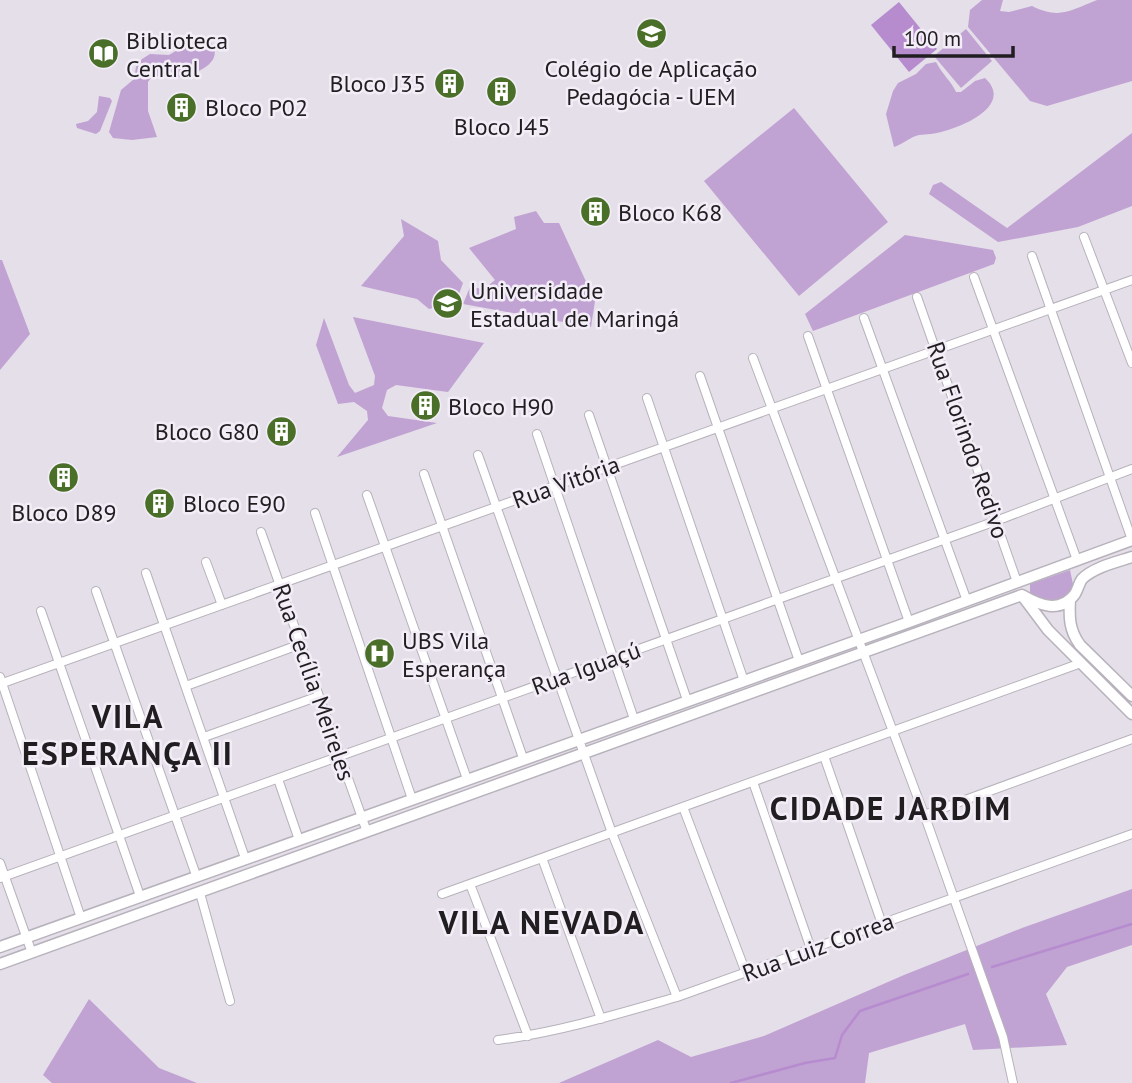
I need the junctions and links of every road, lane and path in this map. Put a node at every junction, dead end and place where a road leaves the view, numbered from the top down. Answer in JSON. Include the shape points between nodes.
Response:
{"nodes":[{"id":1,"x":1084,"y":237,"type":"dead end"},
{"id":2,"x":1032,"y":256,"type":"dead end"},
{"id":3,"x":974,"y":276,"type":"dead end"},
{"id":4,"x":1132,"y":280,"type":"edge"},
{"id":5,"x":1106,"y":290,"type":"junction"},
{"id":6,"x":917,"y":297,"type":"dead end"},
{"id":7,"x":1050,"y":310,"type":"junction"},
{"id":8,"x":864,"y":318,"type":"dead end"},
{"id":9,"x":993,"y":330,"type":"junction"},
{"id":10,"x":808,"y":336,"type":"dead end"},
{"id":11,"x":936,"y":350,"type":"junction"},
{"id":12,"x":753,"y":358,"type":"dead end"},
{"id":13,"x":1132,"y":363,"type":"edge"},
{"id":14,"x":884,"y":369,"type":"junction"},
{"id":15,"x":700,"y":376,"type":"dead end"},
{"id":16,"x":827,"y":389,"type":"junction"},
{"id":17,"x":647,"y":398,"type":"dead end"},
{"id":18,"x":772,"y":409,"type":"junction"},
{"id":19,"x":589,"y":415,"type":"dead end"},
{"id":20,"x":717,"y":429,"type":"junction"},
{"id":21,"x":537,"y":434,"type":"dead end"},
{"id":22,"x":663,"y":448,"type":"junction"},
{"id":23,"x":478,"y":455,"type":"dead end"},
{"id":24,"x":607,"y":468,"type":"junction"},
{"id":25,"x":1132,"y":469,"type":"edge"},
{"id":26,"x":424,"y":474,"type":"dead end"},
{"id":27,"x":1109,"y":477,"type":"junction"},
{"id":28,"x":554,"y":486,"type":"junction"},
{"id":29,"x":367,"y":495,"type":"dead end"},
{"id":30,"x":1056,"y":496,"type":"junction"},
{"id":31,"x":497,"y":507,"type":"junction"},
{"id":32,"x":315,"y":513,"type":"dead end"},
{"id":33,"x":996,"y":521,"type":"junction"},
{"id":34,"x":442,"y":527,"type":"junction"},
{"id":35,"x":261,"y":533,"type":"dead end"},
{"id":36,"x":944,"y":540,"type":"junction"},
{"id":37,"x":1132,"y":540,"type":"edge"},
{"id":38,"x":385,"y":547,"type":"junction"},
{"id":39,"x":1132,"y":557,"type":"edge"},
{"id":40,"x":887,"y":560,"type":"junction"},
{"id":41,"x":1077,"y":560,"type":"junction"},
{"id":42,"x":206,"y":562,"type":"dead end"},
{"id":43,"x":333,"y":566,"type":"junction"},
{"id":44,"x":146,"y":573,"type":"dead end"},
{"id":45,"x":837,"y":578,"type":"junction"},
{"id":46,"x":1082,"y":579,"type":"junction"},
{"id":47,"x":1017,"y":582,"type":"junction"},
{"id":48,"x":279,"y":585,"type":"junction"},
{"id":49,"x":96,"y":591,"type":"dead end"},
{"id":50,"x":1022,"y":595,"type":"junction"},
{"id":51,"x":1070,"y":599,"type":"junction"},
{"id":52,"x":777,"y":600,"type":"junction"},
{"id":53,"x":967,"y":601,"type":"junction"},
{"id":54,"x":222,"y":605,"type":"junction"},
{"id":55,"x":41,"y":611,"type":"dead end"},
{"id":56,"x":722,"y":619,"type":"junction"},
{"id":57,"x":909,"y":622,"type":"junction"},
{"id":58,"x":164,"y":626,"type":"junction"},
{"id":59,"x":666,"y":639,"type":"junction"},
{"id":60,"x":858,"y":640,"type":"junction"},
{"id":61,"x":115,"y":644,"type":"junction"},
{"id":62,"x":301,"y":644,"type":"junction"},
{"id":63,"x":863,"y":651,"type":"junction"},
{"id":64,"x":613,"y":658,"type":"junction"},
{"id":65,"x":799,"y":661,"type":"junction"},
{"id":66,"x":1082,"y":663,"type":"junction"},
{"id":67,"x":59,"y":664,"type":"junction"},
{"id":68,"x":557,"y":678,"type":"junction"},
{"id":69,"x":744,"y":681,"type":"junction"},
{"id":70,"x":1,"y":682,"type":"edge"},
{"id":71,"x":186,"y":686,"type":"junction"},
{"id":72,"x":319,"y":696,"type":"junction"},
{"id":73,"x":1132,"y":696,"type":"edge"},
{"id":74,"x":502,"y":698,"type":"junction"},
{"id":75,"x":688,"y":700,"type":"junction"},
{"id":76,"x":1132,"y":714,"type":"edge"},
{"id":77,"x":445,"y":719,"type":"junction"},
{"id":78,"x":634,"y":719,"type":"junction"},
{"id":79,"x":893,"y":730,"type":"junction"},
{"id":80,"x":204,"y":737,"type":"junction"},
{"id":81,"x":391,"y":738,"type":"junction"},
{"id":82,"x":579,"y":738,"type":"junction"},
{"id":83,"x":1132,"y":739,"type":"edge"},
{"id":84,"x":584,"y":754,"type":"junction"},
{"id":85,"x":341,"y":756,"type":"junction"},
{"id":86,"x":824,"y":756,"type":"junction"},
{"id":87,"x":523,"y":758,"type":"junction"},
{"id":88,"x":278,"y":779,"type":"junction"},
{"id":89,"x":467,"y":779,"type":"junction"},
{"id":90,"x":753,"y":782,"type":"junction"},
{"id":91,"x":225,"y":798,"type":"junction"},
{"id":92,"x":412,"y":799,"type":"junction"},
{"id":93,"x":683,"y":807,"type":"junction"},
{"id":94,"x":176,"y":815,"type":"junction"},
{"id":95,"x":924,"y":815,"type":"junction"},
{"id":96,"x":361,"y":817,"type":"junction"},
{"id":97,"x":367,"y":832,"type":"junction"},
{"id":98,"x":612,"y":833,"type":"junction"},
{"id":99,"x":1132,"y":834,"type":"edge"},
{"id":100,"x":119,"y":835,"type":"junction"},
{"id":101,"x":299,"y":840,"type":"junction"},
{"id":102,"x":61,"y":856,"type":"junction"},
{"id":103,"x":245,"y":858,"type":"junction"},
{"id":104,"x":542,"y":858,"type":"junction"},
{"id":105,"x":0,"y":863,"type":"edge"},
{"id":106,"x":196,"y":876,"type":"junction"},
{"id":107,"x":2,"y":877,"type":"edge"},
{"id":108,"x":470,"y":884,"type":"junction"},
{"id":109,"x":200,"y":893,"type":"junction"},
{"id":110,"x":442,"y":894,"type":"dead end"},
{"id":111,"x":140,"y":896,"type":"junction"},
{"id":112,"x":953,"y":898,"type":"junction"},
{"id":113,"x":81,"y":918,"type":"junction"},
{"id":114,"x":882,"y":923,"type":"junction"},
{"id":115,"x":26,"y":937,"type":"junction"},
{"id":116,"x":0,"y":947,"type":"edge"},
{"id":117,"x":811,"y":949,"type":"junction"},
{"id":118,"x":32,"y":953,"type":"junction"},
{"id":119,"x":0,"y":964,"type":"edge"},
{"id":120,"x":746,"y":973,"type":"junction"},
{"id":121,"x":677,"y":997,"type":"junction"},
{"id":122,"x":230,"y":1001,"type":"dead end"},
{"id":123,"x":601,"y":1019,"type":"junction"},
{"id":124,"x":528,"y":1036,"type":"junction"},
{"id":125,"x":498,"y":1040,"type":"dead end"},
{"id":126,"x":1013,"y":1083,"type":"edge"}],
"edges":[{"from":1,"to":5,"type":"street"},
{"from":2,"to":7,"type":"street"},
{"from":3,"to":9,"type":"street"},
{"from":4,"to":5,"type":"street","name":"Rua Vitória"},
{"from":5,"to":7,"type":"street","name":"Rua Vitória"},
{"from":5,"to":13,"type":"street"},
{"from":6,"to":11,"type":"street","name":"Rua Florindo Redivo"},
{"from":7,"to":9,"type":"street","name":"Rua Vitória"},
{"from":7,"to":27,"type":"street"},
{"from":8,"to":14,"type":"street"},
{"from":9,"to":11,"type":"street","name":"Rua Vitória"},
{"from":9,"to":30,"type":"street"},
{"from":10,"to":16,"type":"street"},
{"from":11,"to":14,"type":"street","name":"Rua Vitória"},
{"from":11,"to":33,"type":"street","name":"Rua Florindo Redivo"},
{"from":12,"to":18,"type":"street"},
{"from":14,"to":16,"type":"street","name":"Rua Vitória"},
{"from":14,"to":36,"type":"street"},
{"from":15,"to":20,"type":"street"},
{"from":16,"to":18,"type":"street","name":"Rua Vitória"},
{"from":16,"to":40,"type":"street"},
{"from":17,"to":22,"type":"street"},
{"from":18,"to":20,"type":"street","name":"Rua Vitória"},
{"from":18,"to":45,"type":"street"},
{"from":19,"to":24,"type":"street"},
{"from":20,"to":22,"type":"street","name":"Rua Vitória"},
{"from":20,"to":52,"type":"street"},
{"from":21,"to":28,"type":"street"},
{"from":22,"to":24,"type":"street","name":"Rua Vitória"},
{"from":22,"to":56,"type":"street"},
{"from":23,"to":31,"type":"street"},
{"from":24,"to":28,"type":"street","name":"Rua Vitória"},
{"from":24,"to":59,"type":"street"},
{"from":25,"to":27,"type":"street","name":"Rua Iguaçú"},
{"from":26,"to":34,"type":"street"},
{"from":27,"to":30,"type":"street","name":"Rua Iguaçú"},
{"from":27,"to":37,"type":"street"},
{"from":28,"to":31,"type":"street","name":"Rua Vitória"},
{"from":28,"to":64,"type":"street"},
{"from":29,"to":38,"type":"street"},
{"from":30,"to":33,"type":"street","name":"Rua Iguaçú"},
{"from":30,"to":41,"type":"street"},
{"from":31,"to":34,"type":"street","name":"Rua Vitória"},
{"from":31,"to":68,"type":"street"},
{"from":32,"to":43,"type":"street"},
{"from":33,"to":36,"type":"street","name":"Rua Iguaçú"},
{"from":33,"to":47,"type":"street","name":"Rua Florindo Redivo"},
{"from":34,"to":38,"type":"street","name":"Rua Vitória"},
{"from":34,"to":74,"type":"street"},
{"from":35,"to":48,"type":"street","name":"Rua Cecília Meireles"},
{"from":36,"to":40,"type":"street","name":"Rua Iguaçú"},
{"from":36,"to":53,"type":"street"},
{"from":37,"to":41,"type":"main road"},
{"from":38,"to":43,"type":"street","name":"Rua Vitória"},
{"from":38,"to":77,"type":"street"},
{"from":39,"to":46,"type":"main road"},
{"from":40,"to":45,"type":"street","name":"Rua Iguaçú"},
{"from":40,"to":57,"type":"street"},
{"from":41,"to":46,"type":"main road"},
{"from":41,"to":47,"type":"main road"},
{"from":42,"to":54,"type":"street"},
{"from":43,"to":48,"type":"street","name":"Rua Vitória"},
{"from":43,"to":81,"type":"street"},
{"from":44,"to":58,"type":"street"},
{"from":45,"to":52,"type":"street","name":"Rua Iguaçú"},
{"from":45,"to":60,"type":"street"},
{"from":46,"to":51,"type":"main road"},
{"from":47,"to":50,"type":"main road"},
{"from":47,"to":53,"type":"main road"},
{"from":48,"to":54,"type":"street","name":"Rua Vitória"},
{"from":48,"to":62,"type":"street","name":"Rua Cecília Meireles"},
{"from":49,"to":61,"type":"street"},
{"from":50,"to":51,"type":"main road","via":[[1050,607]]},
{"from":50,"to":63,"type":"main road"},
{"from":50,"to":66,"type":"main road","via":[[1048,630]]},
{"from":51,"to":73,"type":"main road","via":[[1074,636]]},
{"from":52,"to":56,"type":"street","name":"Rua Iguaçú"},
{"from":52,"to":65,"type":"street"},
{"from":53,"to":57,"type":"main road"},
{"from":54,"to":58,"type":"street","name":"Rua Vitória"},
{"from":55,"to":67,"type":"street"},
{"from":56,"to":59,"type":"street","name":"Rua Iguaçú"},
{"from":56,"to":69,"type":"street"},
{"from":57,"to":60,"type":"main road"},
{"from":58,"to":61,"type":"street","name":"Rua Vitória"},
{"from":58,"to":71,"type":"street"},
{"from":59,"to":64,"type":"street","name":"Rua Iguaçú"},
{"from":59,"to":75,"type":"street"},
{"from":60,"to":63,"type":"street"},
{"from":60,"to":65,"type":"main road"},
{"from":61,"to":67,"type":"street","name":"Rua Vitória"},
{"from":61,"to":94,"type":"street"},
{"from":62,"to":71,"type":"street"},
{"from":62,"to":72,"type":"street","name":"Rua Cecília Meireles"},
{"from":63,"to":79,"type":"street"},
{"from":63,"to":84,"type":"main road"},
{"from":64,"to":68,"type":"street","name":"Rua Iguaçú"},
{"from":64,"to":78,"type":"street"},
{"from":65,"to":69,"type":"main road"},
{"from":66,"to":76,"type":"main road"},
{"from":66,"to":79,"type":"street"},
{"from":67,"to":70,"type":"street","name":"Rua Vitória"},
{"from":67,"to":100,"type":"street"},
{"from":68,"to":74,"type":"street","name":"Rua Iguaçú"},
{"from":68,"to":82,"type":"street"},
{"from":69,"to":75,"type":"main road"},
{"from":70,"to":102,"type":"street"},
{"from":71,"to":80,"type":"street"},
{"from":72,"to":80,"type":"street"},
{"from":72,"to":85,"type":"street","name":"Rua Cecília Meireles"},
{"from":74,"to":77,"type":"street","name":"Rua Iguaçú"},
{"from":74,"to":87,"type":"street"},
{"from":75,"to":78,"type":"main road"},
{"from":77,"to":81,"type":"street","name":"Rua Iguaçú"},
{"from":77,"to":89,"type":"street"},
{"from":78,"to":82,"type":"main road"},
{"from":79,"to":86,"type":"street"},
{"from":79,"to":95,"type":"street"},
{"from":80,"to":91,"type":"street"},
{"from":81,"to":85,"type":"street","name":"Rua Iguaçú"},
{"from":81,"to":92,"type":"street"},
{"from":82,"to":84,"type":"street"},
{"from":82,"to":87,"type":"main road"},
{"from":83,"to":95,"type":"street"},
{"from":84,"to":97,"type":"main road"},
{"from":84,"to":98,"type":"street"},
{"from":85,"to":88,"type":"street","name":"Rua Iguaçú"},
{"from":85,"to":96,"type":"street","name":"Rua Cecília Meireles"},
{"from":86,"to":90,"type":"street"},
{"from":86,"to":114,"type":"street"},
{"from":87,"to":89,"type":"main road"},
{"from":88,"to":91,"type":"street","name":"Rua Iguaçú"},
{"from":88,"to":101,"type":"street"},
{"from":89,"to":92,"type":"main road"},
{"from":90,"to":93,"type":"street"},
{"from":90,"to":117,"type":"street"},
{"from":91,"to":94,"type":"street","name":"Rua Iguaçú"},
{"from":91,"to":103,"type":"street"},
{"from":92,"to":96,"type":"main road"},
{"from":93,"to":98,"type":"street"},
{"from":93,"to":120,"type":"street"},
{"from":94,"to":100,"type":"street","name":"Rua Iguaçú"},
{"from":94,"to":106,"type":"street"},
{"from":95,"to":112,"type":"street"},
{"from":96,"to":97,"type":"street","name":"Rua Cecília Meireles"},
{"from":96,"to":101,"type":"main road"},
{"from":97,"to":109,"type":"main road"},
{"from":98,"to":104,"type":"street"},
{"from":98,"to":121,"type":"street"},
{"from":99,"to":112,"type":"street","name":"Rua Luiz Correa"},
{"from":100,"to":102,"type":"street","name":"Rua Iguaçú"},
{"from":100,"to":111,"type":"street"},
{"from":101,"to":103,"type":"main road"},
{"from":102,"to":107,"type":"street","name":"Rua Iguaçú"},
{"from":102,"to":113,"type":"street"},
{"from":103,"to":106,"type":"main road"},
{"from":104,"to":108,"type":"street"},
{"from":104,"to":123,"type":"street"},
{"from":105,"to":107,"type":"street"},
{"from":106,"to":111,"type":"main road"},
{"from":107,"to":115,"type":"street"},
{"from":108,"to":110,"type":"street"},
{"from":108,"to":124,"type":"street"},
{"from":109,"to":118,"type":"main road"},
{"from":109,"to":122,"type":"street"},
{"from":111,"to":113,"type":"main road"},
{"from":112,"to":114,"type":"street","name":"Rua Luiz Correa"},
{"from":112,"to":126,"type":"street","via":[[1003,1037]]},
{"from":113,"to":115,"type":"main road"},
{"from":114,"to":117,"type":"street","name":"Rua Luiz Correa"},
{"from":115,"to":116,"type":"main road"},
{"from":115,"to":118,"type":"street"},
{"from":117,"to":120,"type":"street","name":"Rua Luiz Correa"},
{"from":118,"to":119,"type":"main road"},
{"from":120,"to":121,"type":"street","name":"Rua Luiz Correa"},
{"from":121,"to":123,"type":"street","name":"Rua Luiz Correa"},
{"from":123,"to":124,"type":"street","name":"Rua Luiz Correa"},
{"from":124,"to":125,"type":"street","name":"Rua Luiz Correa"}]}
